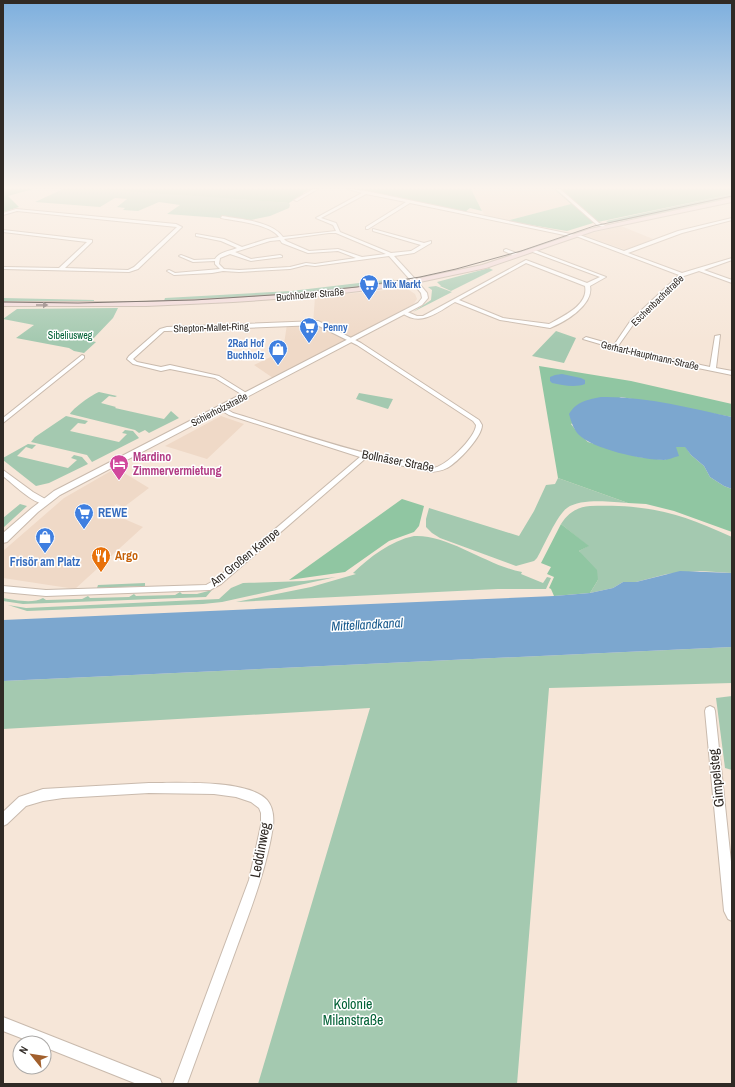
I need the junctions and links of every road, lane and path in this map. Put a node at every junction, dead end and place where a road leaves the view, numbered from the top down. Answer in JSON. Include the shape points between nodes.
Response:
{"nodes":[{"id":1,"x":79,"y":240,"type":"edge"},
{"id":2,"x":165,"y":240,"type":"edge"},
{"id":3,"x":221,"y":240,"type":"edge"},
{"id":4,"x":271,"y":240,"type":"edge"},
{"id":5,"x":283,"y":240,"type":"edge"},
{"id":6,"x":357,"y":240,"type":"edge"},
{"id":7,"x":411,"y":240,"type":"edge"},
{"id":8,"x":562,"y":240,"type":"edge"},
{"id":9,"x":589,"y":240,"type":"edge"},
{"id":10,"x":659,"y":240,"type":"edge"},
{"id":11,"x":240,"y":248,"type":"junction"},
{"id":12,"x":506,"y":250,"type":"dead end"},
{"id":13,"x":532,"y":250,"type":"junction"},
{"id":14,"x":230,"y":252,"type":"junction"},
{"id":15,"x":624,"y":253,"type":"junction"},
{"id":16,"x":181,"y":256,"type":"dead end"},
{"id":17,"x":280,"y":256,"type":"dead end"},
{"id":18,"x":391,"y":256,"type":"junction"},
{"id":19,"x":518,"y":256,"type":"junction"},
{"id":20,"x":732,"y":259,"type":"edge"},
{"id":21,"x":218,"y":260,"type":"junction"},
{"id":22,"x":363,"y":260,"type":"junction"},
{"id":23,"x":3,"y":268,"type":"edge"},
{"id":24,"x":698,"y":269,"type":"junction"},
{"id":25,"x":60,"y":270,"type":"junction"},
{"id":26,"x":223,"y":270,"type":"junction"},
{"id":27,"x":169,"y":271,"type":"dead end"},
{"id":28,"x":682,"y":275,"type":"junction"},
{"id":29,"x":415,"y":282,"type":"junction"},
{"id":30,"x":732,"y":282,"type":"edge"},
{"id":31,"x":587,"y":285,"type":"junction"},
{"id":32,"x":3,"y":297,"type":"edge"},
{"id":33,"x":454,"y":300,"type":"junction"},
{"id":34,"x":3,"y":304,"type":"edge"},
{"id":35,"x":146,"y":304,"type":"junction"},
{"id":36,"x":405,"y":313,"type":"junction"},
{"id":37,"x":718,"y":336,"type":"dead end"},
{"id":38,"x":586,"y":339,"type":"dead end"},
{"id":39,"x":352,"y":340,"type":"junction"},
{"id":40,"x":615,"y":347,"type":"junction"},
{"id":41,"x":82,"y":357,"type":"dead end"},
{"id":42,"x":713,"y":369,"type":"junction"},
{"id":43,"x":732,"y":373,"type":"edge"},
{"id":44,"x":246,"y":395,"type":"junction"},
{"id":45,"x":221,"y":408,"type":"junction"},
{"id":46,"x":3,"y":421,"type":"edge"},
{"id":47,"x":365,"y":456,"type":"junction"},
{"id":48,"x":4,"y":474,"type":"edge"},
{"id":49,"x":44,"y":502,"type":"junction"},
{"id":50,"x":3,"y":539,"type":"edge"},
{"id":51,"x":3,"y":589,"type":"edge"},
{"id":52,"x":710,"y":711,"type":"dead end"},
{"id":53,"x":3,"y":820,"type":"edge"},
{"id":54,"x":732,"y":915,"type":"edge"},
{"id":55,"x":3,"y":1024,"type":"edge"},
{"id":56,"x":155,"y":1084,"type":"edge"},
{"id":57,"x":180,"y":1084,"type":"edge"}],
"edges":[{"from":1,"to":25,"type":"street","via":[[90,241]]},
{"from":2,"to":25,"type":"street","via":[[131,270]]},
{"from":3,"to":11,"type":"street"},
{"from":4,"to":11,"type":"street"},
{"from":5,"to":22,"type":"street","via":[[308,252],[338,250]]},
{"from":6,"to":18,"type":"street"},
{"from":7,"to":18,"type":"street","via":[[427,244],[412,252]]},
{"from":8,"to":13,"type":"main road","name":"Buchholzer Straße"},
{"from":9,"to":15,"type":"street"},
{"from":10,"to":15,"type":"street"},
{"from":11,"to":14,"type":"street"},
{"from":12,"to":19,"type":"street"},
{"from":13,"to":19,"type":"main road","name":"Buchholzer Straße"},
{"from":13,"to":31,"type":"street","via":[[604,277]]},
{"from":14,"to":17,"type":"street","via":[[251,260]]},
{"from":14,"to":21,"type":"street","via":[[219,256]]},
{"from":15,"to":28,"type":"street"},
{"from":16,"to":21,"type":"street","via":[[193,261]]},
{"from":18,"to":22,"type":"street"},
{"from":18,"to":29,"type":"street"},
{"from":19,"to":29,"type":"main road","name":"Buchholzer Straße","via":[[484,267]]},
{"from":20,"to":24,"type":"street","name":"Eschenbachstraße"},
{"from":21,"to":26,"type":"street","via":[[217,265]]},
{"from":22,"to":26,"type":"street","via":[[268,270]]},
{"from":23,"to":25,"type":"street"},
{"from":24,"to":28,"type":"street","name":"Eschenbachstraße"},
{"from":24,"to":30,"type":"street"},
{"from":26,"to":27,"type":"street","via":[[174,274]]},
{"from":28,"to":40,"type":"street","name":"Eschenbachstraße","via":[[633,321]]},
{"from":29,"to":35,"type":"main road","name":"Buchholzer Straße","via":[[280,297]]},
{"from":29,"to":36,"type":"street","name":"Schierholzstraße","via":[[424,292],[425,298]]},
{"from":31,"to":33,"type":"street","via":[[526,261]]},
{"from":31,"to":33,"type":"street","via":[[589,292],[586,302],[550,326],[502,319]]},
{"from":32,"to":35,"type":"main road","name":"Buchholzer Straße","via":[[101,299]]},
{"from":33,"to":36,"type":"street","via":[[422,318]]},
{"from":34,"to":35,"type":"main road","name":"Buchholzer Straße","one_way":true},
{"from":36,"to":39,"type":"street","name":"Schierholzstraße"},
{"from":37,"to":42,"type":"street","name":"Gerhart-Hauptmann-Straße"},
{"from":38,"to":40,"type":"street","name":"Gerhart-Hauptmann-Straße"},
{"from":39,"to":44,"type":"street","name":"Schierholzstraße"},
{"from":39,"to":44,"type":"street","name":"Shepton-Mallet-Ring","via":[[318,323],[169,328],[162,330],[131,357],[131,361],[137,364],[162,369],[170,367],[217,377]]},
{"from":39,"to":47,"type":"street","name":"Bollnäser Straße","via":[[478,422],[480,427],[448,465],[438,470]]},
{"from":40,"to":42,"type":"street","name":"Gerhart-Hauptmann-Straße"},
{"from":41,"to":46,"type":"street"},
{"from":42,"to":43,"type":"street","name":"Gerhart-Hauptmann-Straße"},
{"from":44,"to":45,"type":"street","name":"Schierholzstraße"},
{"from":45,"to":47,"type":"street","name":"Bollnäser Straße","via":[[231,414]]},
{"from":45,"to":49,"type":"street","name":"Schierholzstraße"},
{"from":47,"to":51,"type":"street","name":"Am Großen Kampe","via":[[218,582],[207,588],[46,593]]},
{"from":48,"to":49,"type":"street"},
{"from":49,"to":50,"type":"street","name":"Schierholzstraße"},
{"from":52,"to":54,"type":"street","name":"Gimpelsteg"},
{"from":53,"to":57,"type":"street","name":"Leddinweg","via":[[23,802],[43,795],[71,792],[148,788],[214,789],[254,797],[263,804],[267,812],[267,825],[255,880]]},
{"from":55,"to":56,"type":"street"}]}
